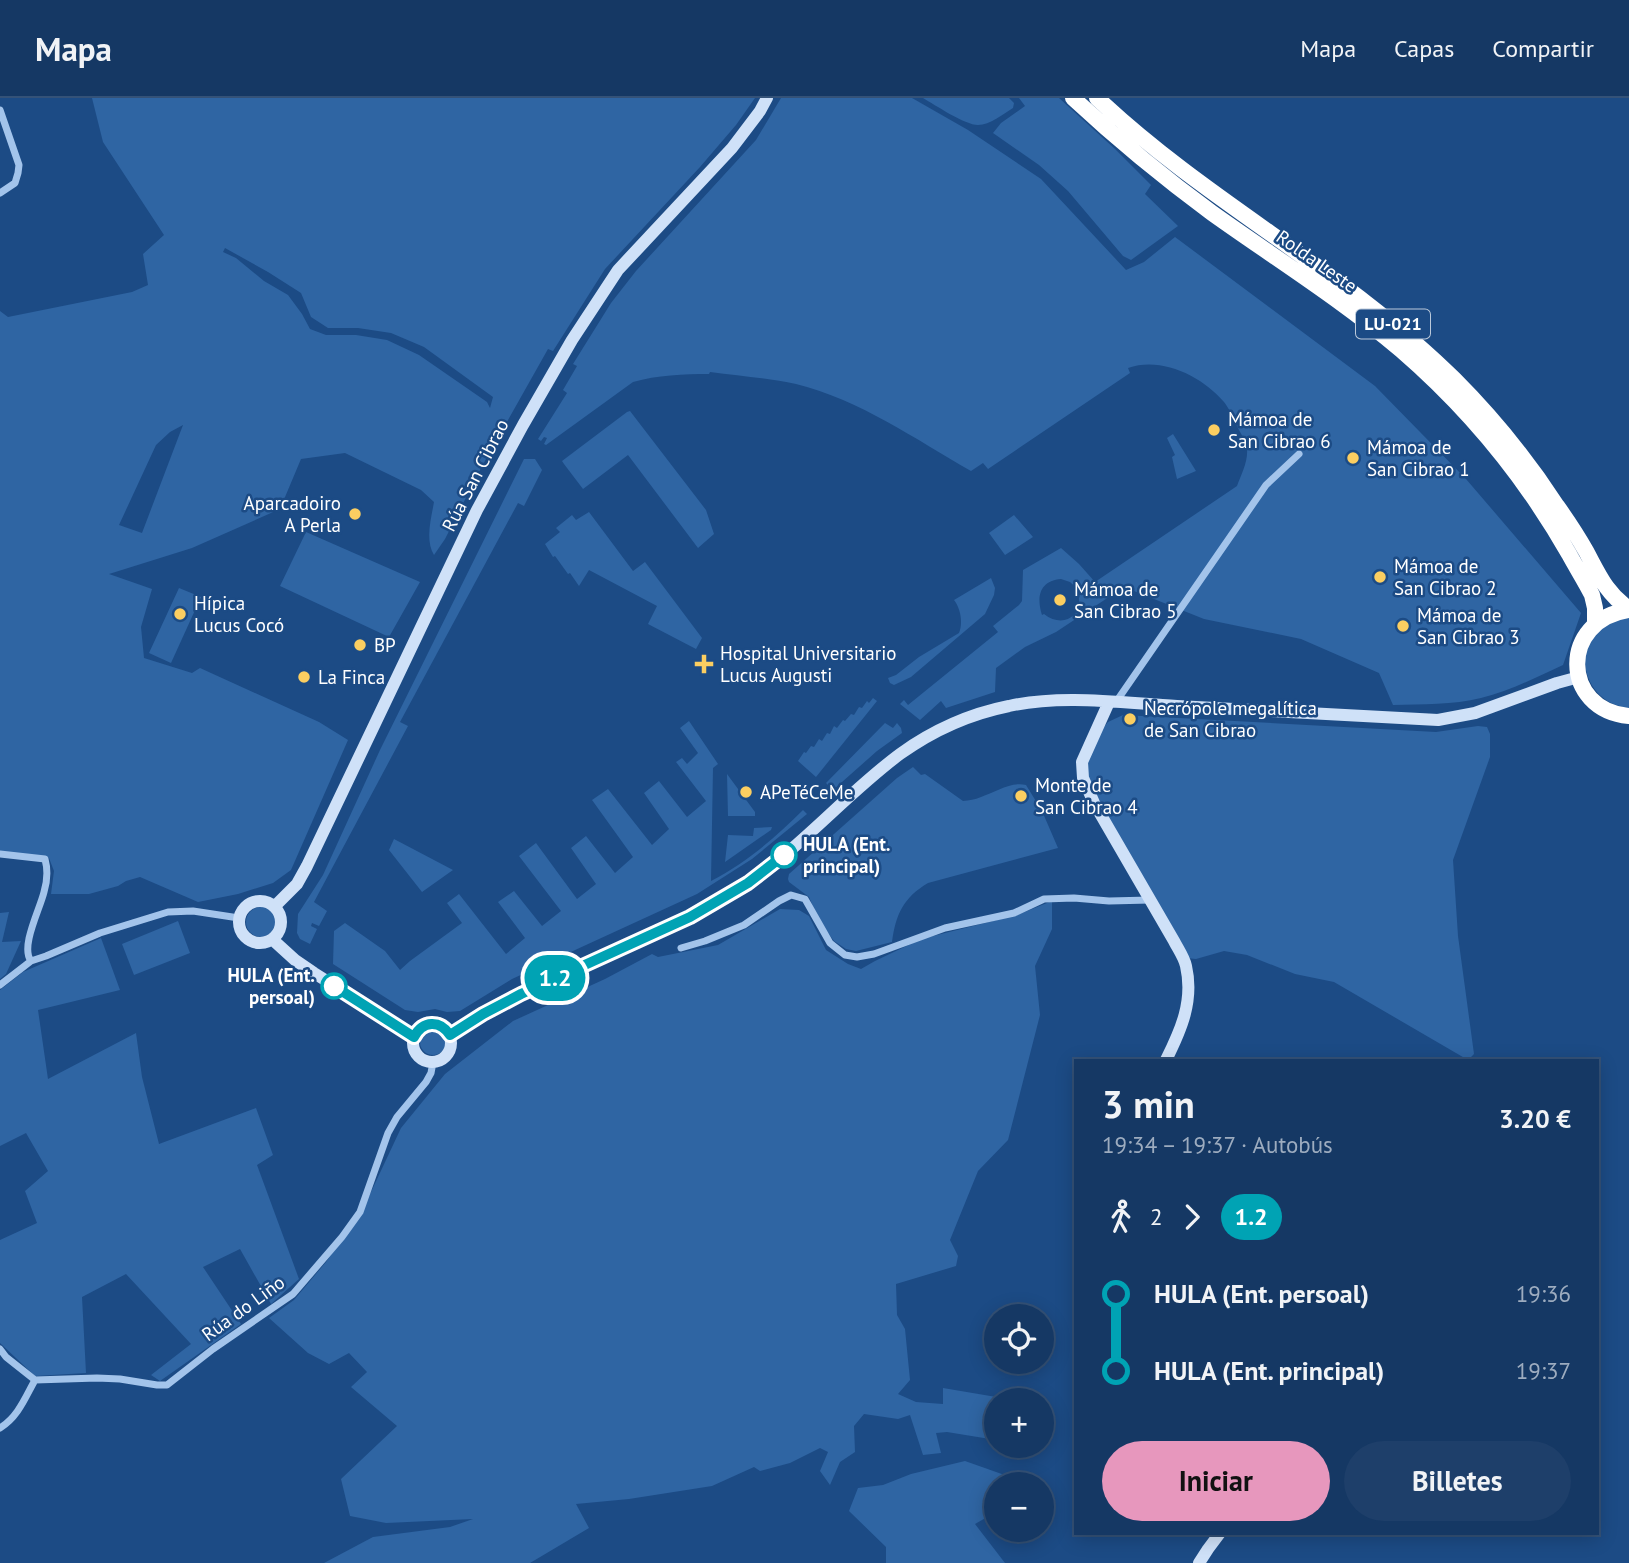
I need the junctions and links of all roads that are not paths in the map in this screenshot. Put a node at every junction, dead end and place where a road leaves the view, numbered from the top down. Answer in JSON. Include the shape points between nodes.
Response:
{"nodes":[{"id":1,"x":767,"y":98,"type":"edge"},
{"id":2,"x":1073,"y":98,"type":"edge"},
{"id":3,"x":1097,"y":98,"type":"edge"},
{"id":4,"x":0,"y":110,"type":"edge"},
{"id":5,"x":0,"y":193,"type":"edge"},
{"id":6,"x":1299,"y":454,"type":"dead end"},
{"id":7,"x":1629,"y":609,"type":"edge"},
{"id":8,"x":1595,"y":623,"type":"junction"},
{"id":9,"x":1579,"y":677,"type":"junction"},
{"id":10,"x":1112,"y":702,"type":"junction"},
{"id":11,"x":1628,"y":717,"type":"edge"},
{"id":12,"x":0,"y":854,"type":"edge"},
{"id":13,"x":1150,"y":900,"type":"junction"},
{"id":14,"x":275,"y":906,"type":"junction"},
{"id":15,"x":239,"y":918,"type":"junction"},
{"id":16,"x":273,"y":940,"type":"junction"},
{"id":17,"x":681,"y":948,"type":"dead end"},
{"id":18,"x":31,"y":961,"type":"junction"},
{"id":19,"x":0,"y":985,"type":"edge"},
{"id":20,"x":450,"y":1035,"type":"junction"},
{"id":21,"x":414,"y":1037,"type":"junction"},
{"id":22,"x":1167,"y":1059,"type":"edge"},
{"id":23,"x":433,"y":1062,"type":"junction"},
{"id":24,"x":0,"y":1349,"type":"edge"},
{"id":25,"x":35,"y":1380,"type":"junction"},
{"id":26,"x":0,"y":1428,"type":"edge"},
{"id":27,"x":1218,"y":1535,"type":"edge"},
{"id":28,"x":1199,"y":1563,"type":"edge"}],
"edges":[{"from":1,"to":14,"type":"street","name":"Rúa San Cibrao","via":[[732,148],[618,270],[572,340],[477,510],[307,866]]},
{"from":2,"to":8,"type":"highway","name":"Rolda Leste","number":"LU-021","via":[[1178,187],[1365,321],[1461,408],[1550,523],[1589,589]]},
{"from":3,"to":7,"type":"highway","name":"Rolda Leste","number":"LU-021","via":[[1190,176],[1376,309],[1447,372],[1520,453],[1608,590]]},
{"from":4,"to":5,"type":"street","via":[[19,165],[15,183]]},
{"from":6,"to":10,"type":"street","via":[[1266,485]]},
{"from":7,"to":8,"type":"highway","name":"Rolda Leste","number":"LU-021"},
{"from":8,"to":9,"type":"highway","via":[[1579,648]]},
{"from":9,"to":10,"type":"street","via":[[1475,713],[1438,720]]},
{"from":9,"to":11,"type":"highway","via":[[1592,700]]},
{"from":10,"to":13,"type":"street","via":[[1082,762],[1083,778]]},
{"from":10,"to":20,"type":"street","via":[[1044,700],[951,724],[901,753],[748,883],[690,917],[521,994]]},
{"from":12,"to":18,"type":"street","via":[[46,859],[45,890],[27,944]]},
{"from":13,"to":17,"type":"street","via":[[1044,898],[1014,913],[945,928],[857,957],[845,955],[830,943],[804,900],[792,895],[744,925]]},
{"from":13,"to":22,"type":"street","via":[[1185,964],[1188,987],[1187,1009]]},
{"from":14,"to":15,"type":"street","via":[[252,902]]},
{"from":14,"to":16,"type":"street","via":[[282,924]]},
{"from":15,"to":16,"type":"street","via":[[248,941],[263,944]]},
{"from":15,"to":18,"type":"street","via":[[200,911],[168,912]]},
{"from":16,"to":21,"type":"street","via":[[314,974]]},
{"from":18,"to":19,"type":"street"},
{"from":20,"to":21,"type":"street","via":[[432,1023],[421,1027]]},
{"from":20,"to":23,"type":"street","via":[[450,1051]]},
{"from":21,"to":23,"type":"street","via":[[417,1054]]},
{"from":23,"to":25,"type":"street","name":"Rúa do Liño","via":[[426,1082],[388,1133],[360,1212],[293,1294],[167,1385],[97,1378]]},
{"from":24,"to":25,"type":"street"},
{"from":25,"to":26,"type":"street","via":[[20,1407]]},
{"from":27,"to":28,"type":"street"}]}
